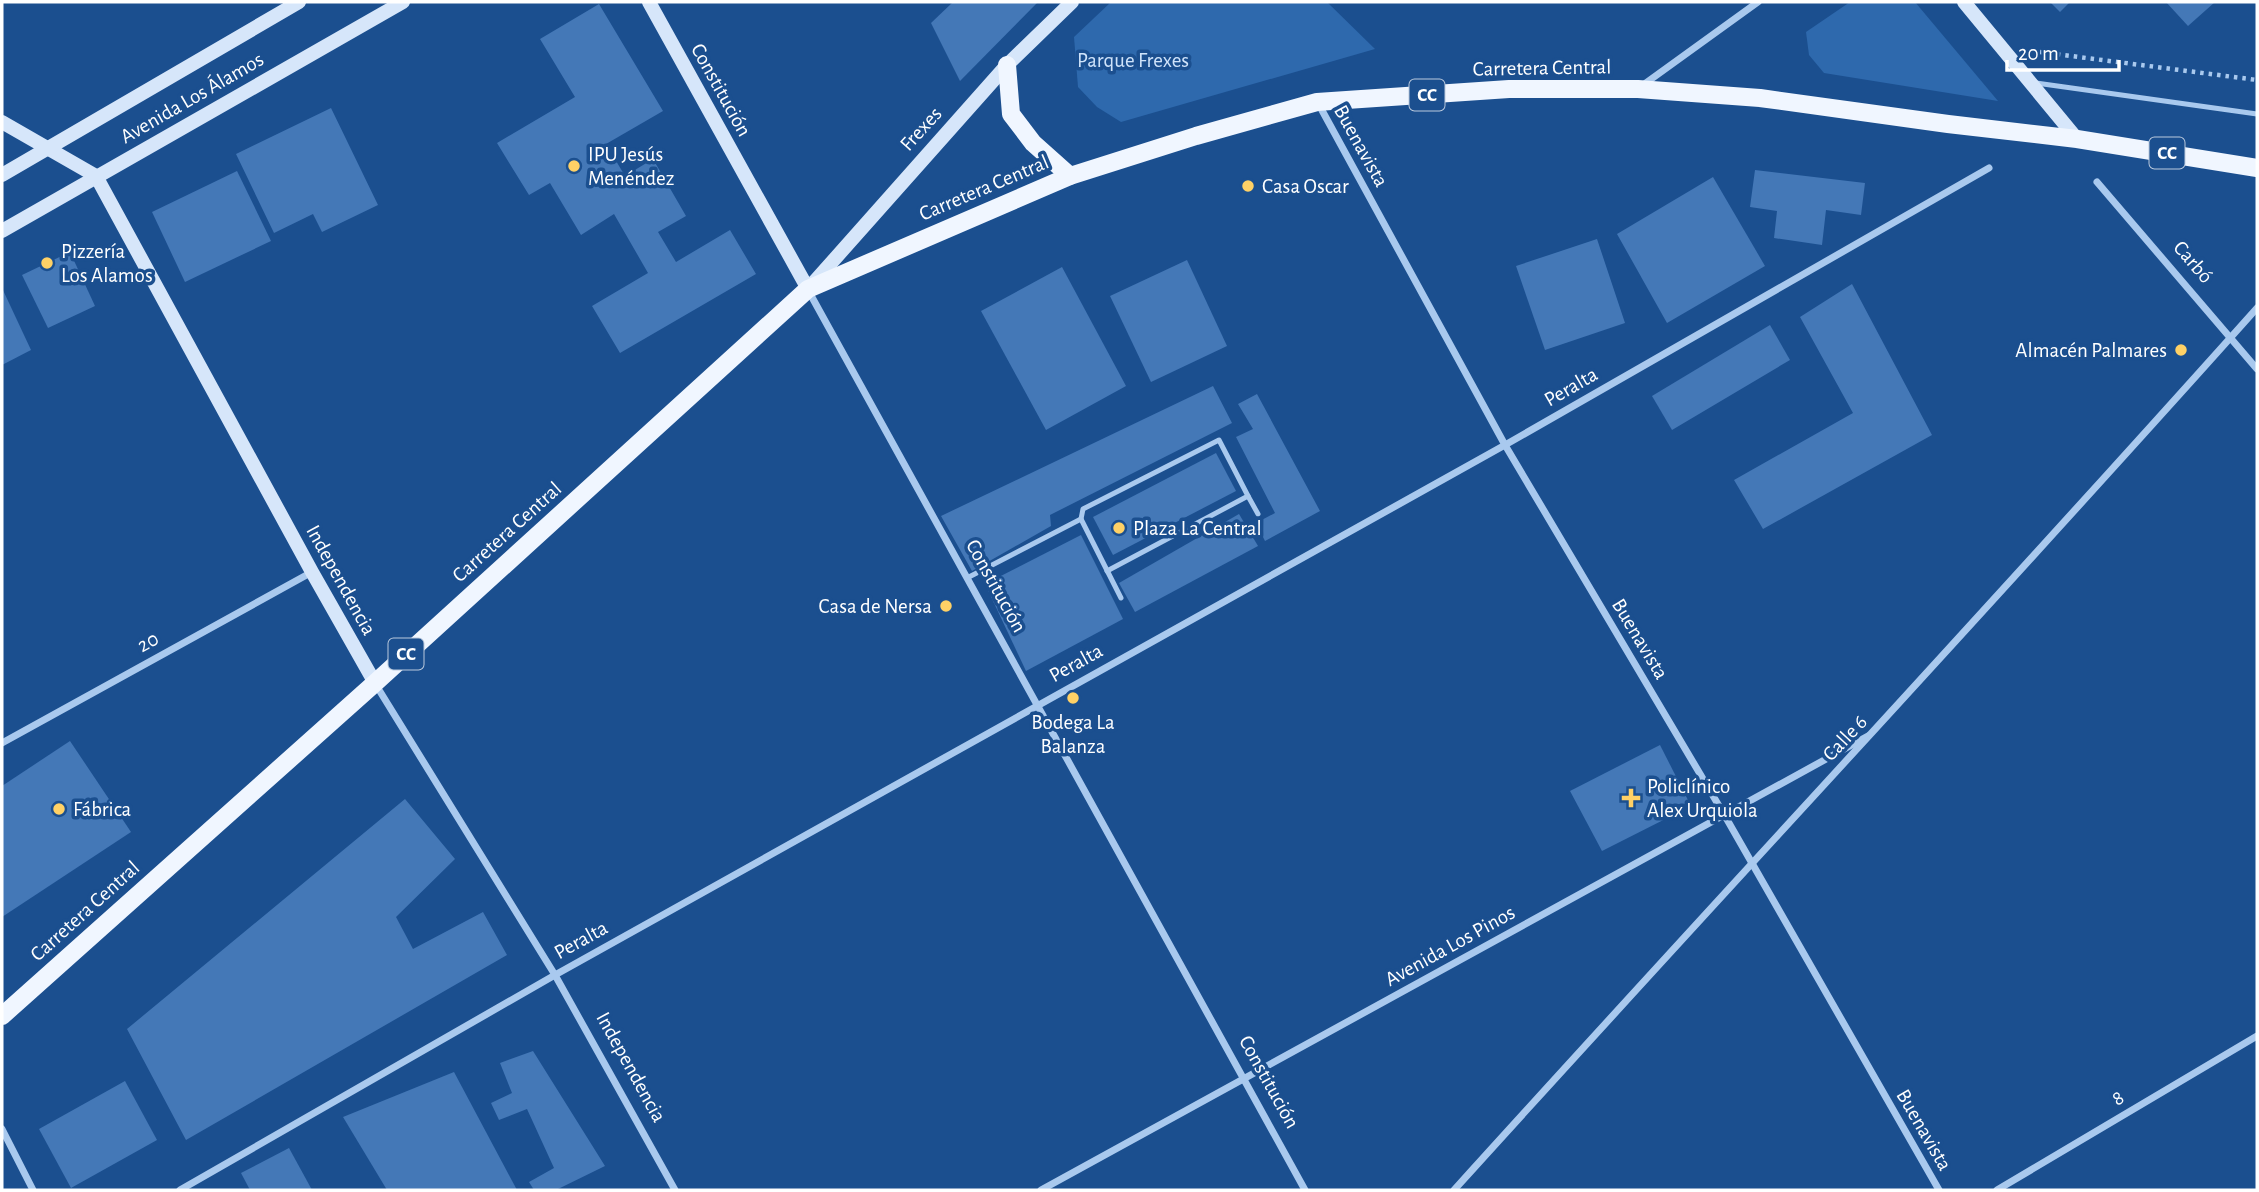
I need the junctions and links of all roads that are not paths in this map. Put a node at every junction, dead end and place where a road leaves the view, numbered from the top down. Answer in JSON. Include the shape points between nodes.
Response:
{"nodes":[{"id":1,"x":299,"y":2,"type":"edge"},
{"id":2,"x":403,"y":2,"type":"edge"},
{"id":3,"x":649,"y":2,"type":"edge"},
{"id":4,"x":1072,"y":2,"type":"edge"},
{"id":5,"x":1758,"y":2,"type":"edge"},
{"id":6,"x":1964,"y":2,"type":"edge"},
{"id":7,"x":1007,"y":65,"type":"junction"},
{"id":8,"x":2033,"y":83,"type":"junction"},
{"id":9,"x":1637,"y":89,"type":"junction"},
{"id":10,"x":1317,"y":102,"type":"junction"},
{"id":11,"x":2257,"y":114,"type":"edge"},
{"id":12,"x":2,"y":122,"type":"edge"},
{"id":13,"x":2077,"y":139,"type":"junction"},
{"id":14,"x":47,"y":148,"type":"junction"},
{"id":15,"x":1989,"y":167,"type":"dead end"},
{"id":16,"x":2257,"y":168,"type":"edge"},
{"id":17,"x":2,"y":175,"type":"edge"},
{"id":18,"x":96,"y":176,"type":"junction"},
{"id":19,"x":1070,"y":176,"type":"junction"},
{"id":20,"x":2097,"y":182,"type":"dead end"},
{"id":21,"x":2,"y":231,"type":"edge"},
{"id":22,"x":808,"y":289,"type":"junction"},
{"id":23,"x":2257,"y":308,"type":"edge"},
{"id":24,"x":2231,"y":338,"type":"junction"},
{"id":25,"x":2257,"y":369,"type":"edge"},
{"id":26,"x":1505,"y":445,"type":"junction"},
{"id":27,"x":1248,"y":496,"type":"junction"},
{"id":28,"x":1258,"y":514,"type":"dead end"},
{"id":29,"x":1081,"y":519,"type":"junction"},
{"id":30,"x":1107,"y":571,"type":"junction"},
{"id":31,"x":312,"y":572,"type":"junction"},
{"id":32,"x":967,"y":578,"type":"junction"},
{"id":33,"x":1121,"y":598,"type":"dead end"},
{"id":34,"x":375,"y":683,"type":"junction"},
{"id":35,"x":1037,"y":704,"type":"junction"},
{"id":36,"x":1875,"y":732,"type":"junction"},
{"id":37,"x":2,"y":743,"type":"edge"},
{"id":38,"x":1725,"y":816,"type":"junction"},
{"id":39,"x":1751,"y":862,"type":"junction"},
{"id":40,"x":555,"y":975,"type":"junction"},
{"id":41,"x":2,"y":1016,"type":"edge"},
{"id":42,"x":2257,"y":1036,"type":"edge"},
{"id":43,"x":1243,"y":1078,"type":"junction"},
{"id":44,"x":2,"y":1129,"type":"edge"},
{"id":45,"x":33,"y":1190,"type":"edge"},
{"id":46,"x":180,"y":1190,"type":"edge"},
{"id":47,"x":675,"y":1190,"type":"edge"},
{"id":48,"x":1041,"y":1190,"type":"edge"},
{"id":49,"x":1305,"y":1190,"type":"edge"},
{"id":50,"x":1454,"y":1190,"type":"edge"},
{"id":51,"x":1939,"y":1190,"type":"edge"},
{"id":52,"x":1997,"y":1190,"type":"edge"}],
"edges":[{"from":1,"to":14,"type":"street","name":"Avenida Los Álamos"},
{"from":2,"to":18,"type":"street","name":"Avenida Los Álamos"},
{"from":3,"to":22,"type":"street","name":"Constitución"},
{"from":4,"to":7,"type":"street","name":"Frexes"},
{"from":5,"to":9,"type":"street"},
{"from":6,"to":8,"type":"street"},
{"from":7,"to":19,"type":"main road","via":[[1011,114],[1033,143]]},
{"from":7,"to":22,"type":"street","name":"Frexes"},
{"from":8,"to":11,"type":"lane"},
{"from":8,"to":13,"type":"street"},
{"from":9,"to":10,"type":"main road","name":"Carretera Central","number":"CC","via":[[1509,89]]},
{"from":9,"to":13,"type":"main road","name":"Carretera Central","number":"CC","via":[[1760,98]]},
{"from":10,"to":19,"type":"main road","name":"Carretera Central","number":"CC"},
{"from":10,"to":26,"type":"street","name":"Buenavista"},
{"from":12,"to":14,"type":"street"},
{"from":13,"to":16,"type":"main road","name":"Carretera Central","number":"CC"},
{"from":14,"to":17,"type":"street","name":"Avenida Los Álamos"},
{"from":14,"to":18,"type":"street"},
{"from":15,"to":26,"type":"street","name":"Peralta"},
{"from":18,"to":21,"type":"street","name":"Avenida Los Álamos"},
{"from":18,"to":31,"type":"street","name":"Independencia"},
{"from":19,"to":22,"type":"main road","name":"Carretera Central","number":"CC"},
{"from":20,"to":24,"type":"street","name":"Carbó"},
{"from":22,"to":32,"type":"street","name":"Constitución"},
{"from":22,"to":34,"type":"main road","name":"Carretera Central","number":"CC"},
{"from":23,"to":24,"type":"street","name":"Calle 6"},
{"from":24,"to":25,"type":"street","name":"Carbó"},
{"from":24,"to":36,"type":"street","name":"Calle 6"},
{"from":26,"to":35,"type":"street","name":"Peralta"},
{"from":26,"to":38,"type":"street","name":"Buenavista"},
{"from":27,"to":28,"type":"lane"},
{"from":27,"to":29,"type":"lane","via":[[1219,440],[1083,509]]},
{"from":27,"to":30,"type":"lane"},
{"from":29,"to":30,"type":"lane"},
{"from":29,"to":32,"type":"lane"},
{"from":30,"to":33,"type":"lane"},
{"from":31,"to":34,"type":"street","name":"Independencia"},
{"from":31,"to":37,"type":"street","name":"20"},
{"from":32,"to":35,"type":"street","name":"Constitución"},
{"from":34,"to":40,"type":"street","name":"Independencia"},
{"from":34,"to":41,"type":"main road","name":"Carretera Central","number":"CC"},
{"from":35,"to":40,"type":"street","name":"Peralta"},
{"from":35,"to":43,"type":"street","name":"Constitución"},
{"from":36,"to":38,"type":"street","name":"Avenida Los Pinos"},
{"from":36,"to":39,"type":"street","name":"Calle 6"},
{"from":38,"to":39,"type":"street","name":"Buenavista"},
{"from":38,"to":43,"type":"street","name":"Avenida Los Pinos"},
{"from":39,"to":50,"type":"street","name":"Calle 6"},
{"from":39,"to":51,"type":"street","name":"Buenavista"},
{"from":40,"to":46,"type":"street","name":"Peralta"},
{"from":40,"to":47,"type":"street","name":"Independencia"},
{"from":42,"to":52,"type":"street","name":"8"},
{"from":43,"to":48,"type":"street","name":"Avenida Los Pinos"},
{"from":43,"to":49,"type":"street","name":"Constitución"},
{"from":44,"to":45,"type":"street"}]}
